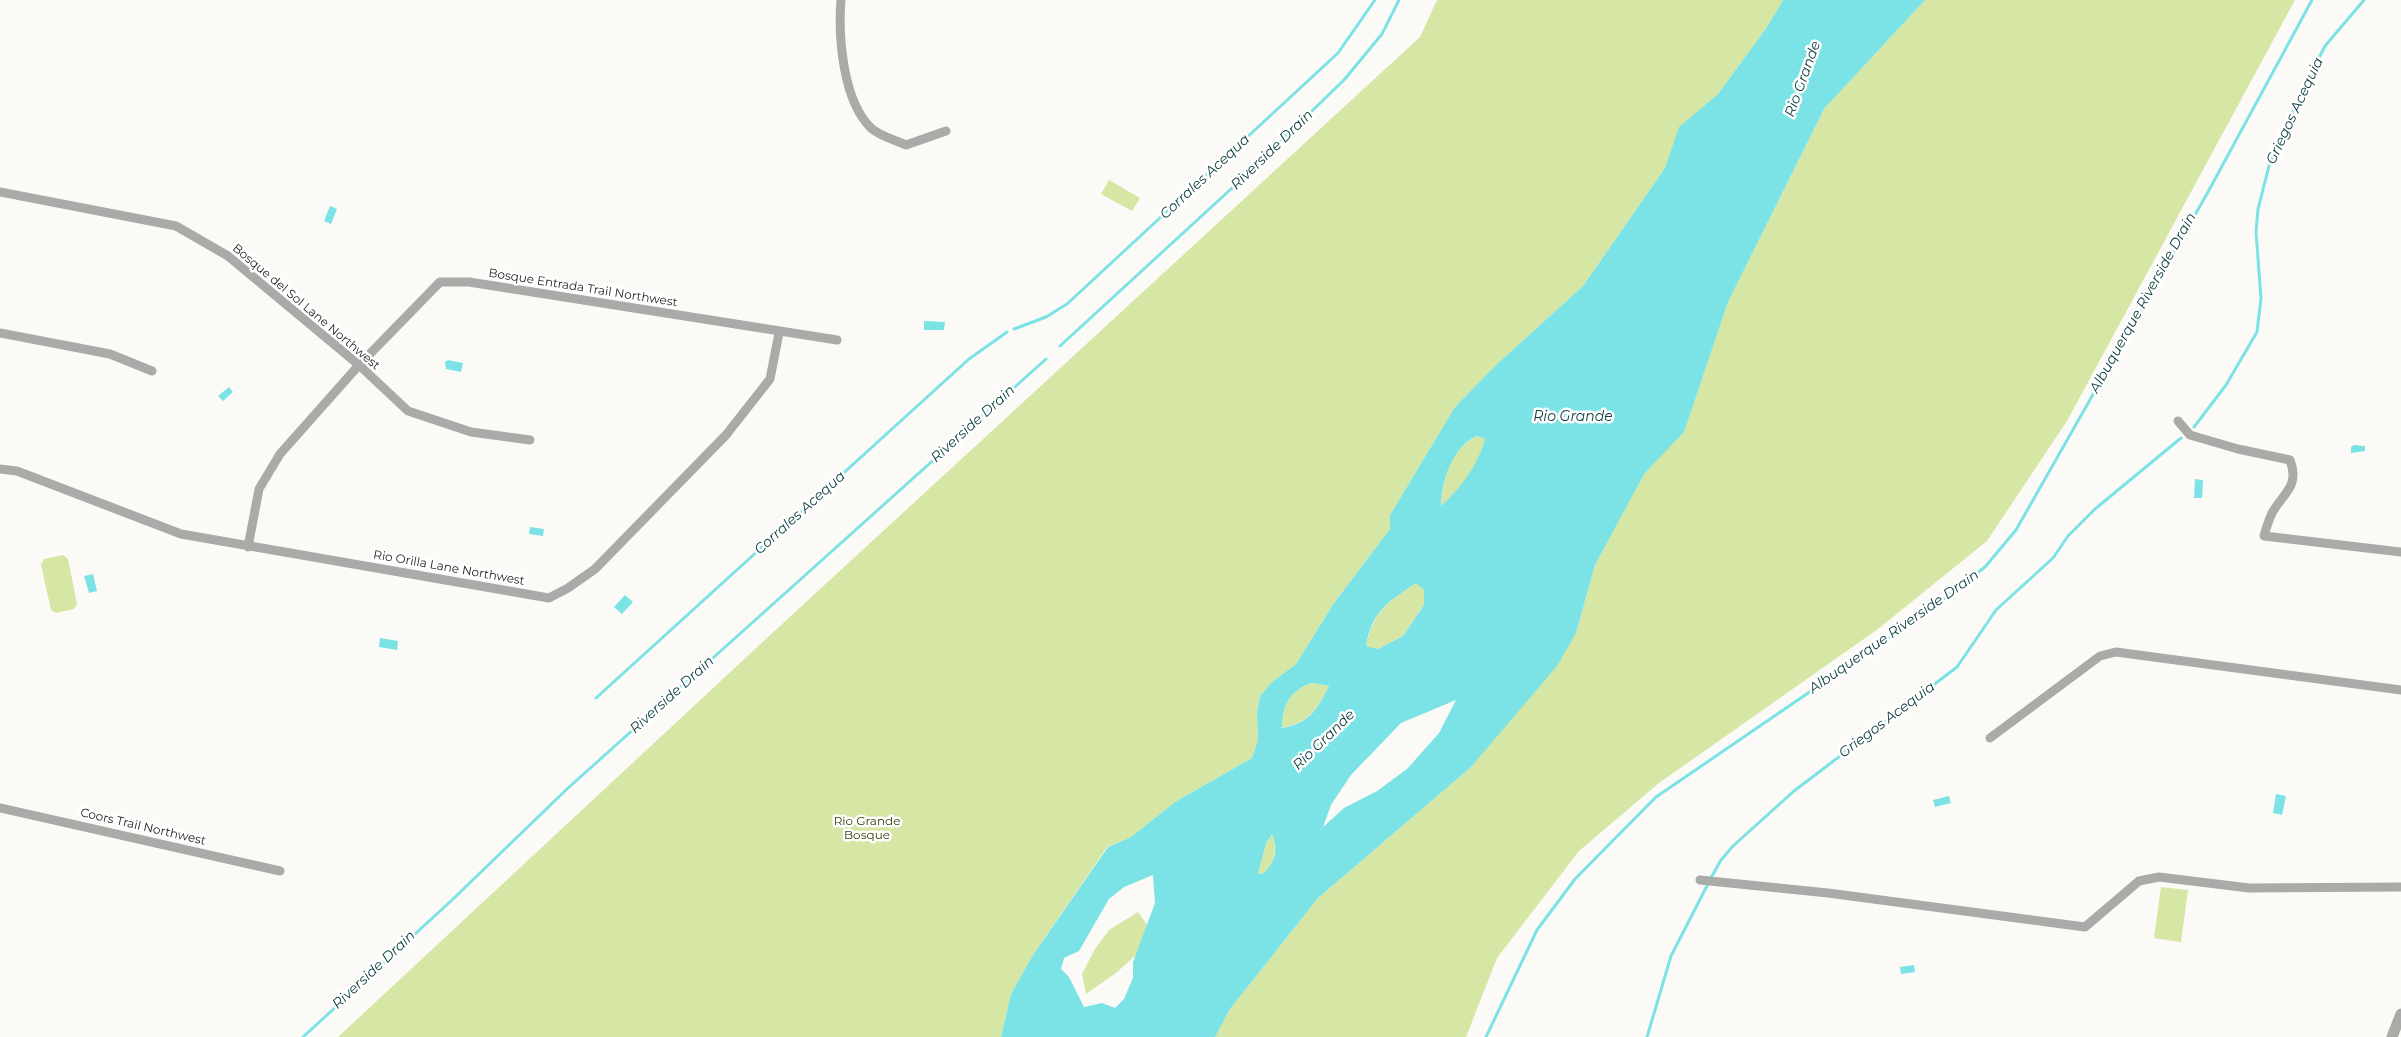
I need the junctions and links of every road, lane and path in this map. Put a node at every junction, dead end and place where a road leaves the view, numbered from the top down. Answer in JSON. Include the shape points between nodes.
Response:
{"nodes":[{"id":1,"x":841,"y":0,"type":"edge"},
{"id":2,"x":946,"y":132,"type":"dead end"},
{"id":3,"x":0,"y":192,"type":"edge"},
{"id":4,"x":0,"y":333,"type":"edge"},
{"id":5,"x":779,"y":333,"type":"junction"},
{"id":6,"x":837,"y":340,"type":"dead end"},
{"id":7,"x":359,"y":365,"type":"junction"},
{"id":8,"x":152,"y":371,"type":"dead end"},
{"id":9,"x":2178,"y":421,"type":"dead end"},
{"id":10,"x":530,"y":440,"type":"dead end"},
{"id":11,"x":0,"y":469,"type":"edge"},
{"id":12,"x":248,"y":547,"type":"junction"},
{"id":13,"x":2401,"y":552,"type":"edge"},
{"id":14,"x":2401,"y":690,"type":"edge"},
{"id":15,"x":1990,"y":738,"type":"dead end"},
{"id":16,"x":0,"y":808,"type":"edge"},
{"id":17,"x":280,"y":871,"type":"dead end"},
{"id":18,"x":1702,"y":880,"type":"dead end"},
{"id":19,"x":2401,"y":887,"type":"edge"},
{"id":20,"x":2401,"y":1014,"type":"edge"},
{"id":21,"x":2392,"y":1037,"type":"edge"}],
"edges":[{"from":1,"to":2,"type":"street","via":[[839,28],[852,99],[872,129],[906,145]]},
{"from":3,"to":7,"type":"street","name":"Bosque del Sol Lane Northwest","via":[[176,226],[228,256]]},
{"from":4,"to":8,"type":"street","via":[[110,354]]},
{"from":5,"to":6,"type":"street","name":"Bosque Entrada Trail Northwest"},
{"from":5,"to":7,"type":"street","name":"Bosque Entrada Trail Northwest","via":[[469,282],[440,282]]},
{"from":5,"to":12,"type":"street","name":"Rio Orilla Lane Northwest","via":[[770,379],[726,435],[595,569],[549,598]]},
{"from":7,"to":10,"type":"street","name":"Bosque del Sol Lane Northwest","via":[[408,411],[471,432]]},
{"from":7,"to":12,"type":"street","name":"Bosque Entrada Trail Northwest","via":[[280,454],[260,489]]},
{"from":9,"to":13,"type":"street","via":[[2190,435],[2290,460],[2294,470],[2293,481],[2273,511],[2264,536]]},
{"from":11,"to":12,"type":"street","name":"Rio Orilla Lane Northwest","via":[[16,471],[181,534]]},
{"from":14,"to":15,"type":"street","via":[[2116,652],[2100,656]]},
{"from":16,"to":17,"type":"street","name":"Coors Trail Northwest"},
{"from":18,"to":19,"type":"street","via":[[2084,927],[2139,881],[2159,877],[2249,888]]},
{"from":20,"to":21,"type":"street"}]}
